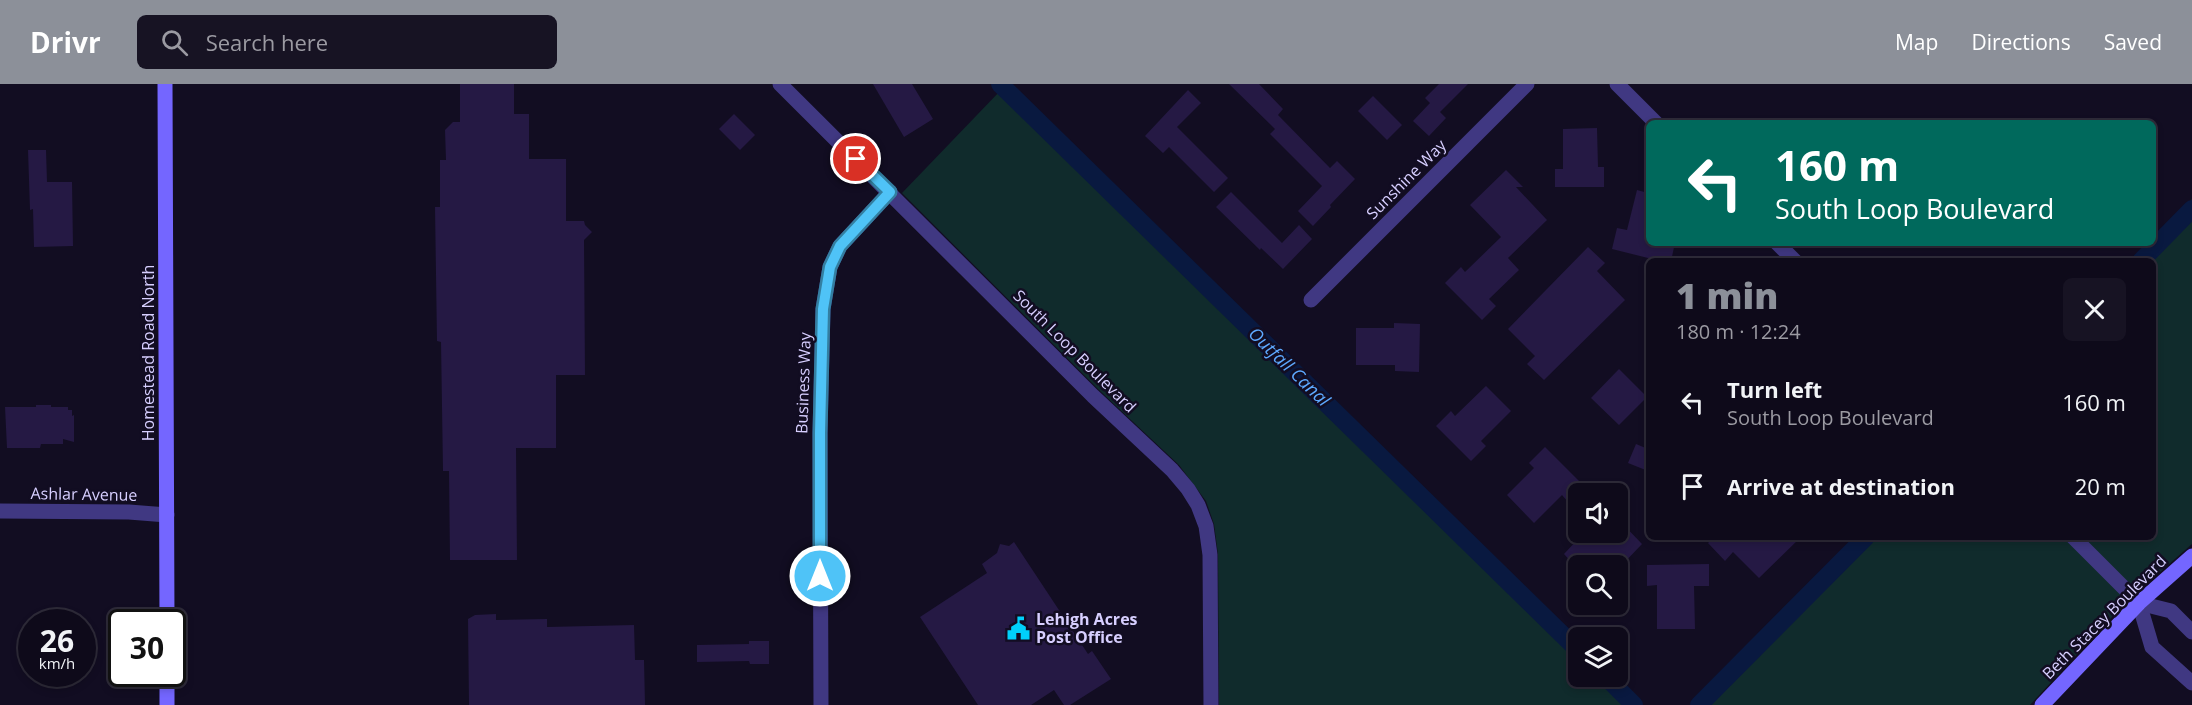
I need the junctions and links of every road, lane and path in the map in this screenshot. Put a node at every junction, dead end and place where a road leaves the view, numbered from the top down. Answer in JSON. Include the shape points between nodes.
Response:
{"nodes":[{"id":1,"x":165,"y":84,"type":"edge"},
{"id":2,"x":780,"y":84,"type":"edge"},
{"id":3,"x":1527,"y":84,"type":"edge"},
{"id":4,"x":1617,"y":84,"type":"edge"},
{"id":5,"x":1653,"y":120,"type":"edge"},
{"id":6,"x":890,"y":192,"type":"junction"},
{"id":7,"x":1780,"y":246,"type":"edge"},
{"id":8,"x":1792,"y":258,"type":"edge"},
{"id":9,"x":1311,"y":300,"type":"dead end"},
{"id":10,"x":0,"y":512,"type":"edge"},
{"id":11,"x":167,"y":515,"type":"junction"},
{"id":12,"x":2076,"y":540,"type":"edge"},
{"id":13,"x":2192,"y":556,"type":"edge"},
{"id":14,"x":2139,"y":603,"type":"junction"},
{"id":15,"x":167,"y":609,"type":"edge"},
{"id":16,"x":2192,"y":632,"type":"edge"},
{"id":17,"x":2192,"y":683,"type":"edge"},
{"id":18,"x":167,"y":687,"type":"edge"},
{"id":19,"x":167,"y":705,"type":"edge"},
{"id":20,"x":821,"y":705,"type":"edge"},
{"id":21,"x":1211,"y":705,"type":"edge"},
{"id":22,"x":2042,"y":705,"type":"edge"}],
"edges":[{"from":1,"to":11,"type":"main road","name":"Homestead Road North"},
{"from":2,"to":6,"type":"street","name":"South Loop Boulevard"},
{"from":3,"to":9,"type":"street","name":"Sunshine Way"},
{"from":4,"to":5,"type":"street"},
{"from":6,"to":20,"type":"street","name":"Business Way","via":[[840,246],[830,267],[823,309]]},
{"from":6,"to":21,"type":"street","name":"South Loop Boulevard","via":[[1188,489],[1206,525],[1210,555]]},
{"from":7,"to":8,"type":"street"},
{"from":10,"to":11,"type":"street","name":"Ashlar Avenue"},
{"from":11,"to":15,"type":"main road","name":"Homestead Road North"},
{"from":12,"to":14,"type":"street"},
{"from":13,"to":14,"type":"main road","name":"Beth Stacey Boulevard"},
{"from":14,"to":16,"type":"street","via":[[2171,611]]},
{"from":14,"to":17,"type":"street","via":[[2152,647]]},
{"from":14,"to":22,"type":"main road","name":"Beth Stacey Boulevard"},
{"from":18,"to":19,"type":"main road"}]}
